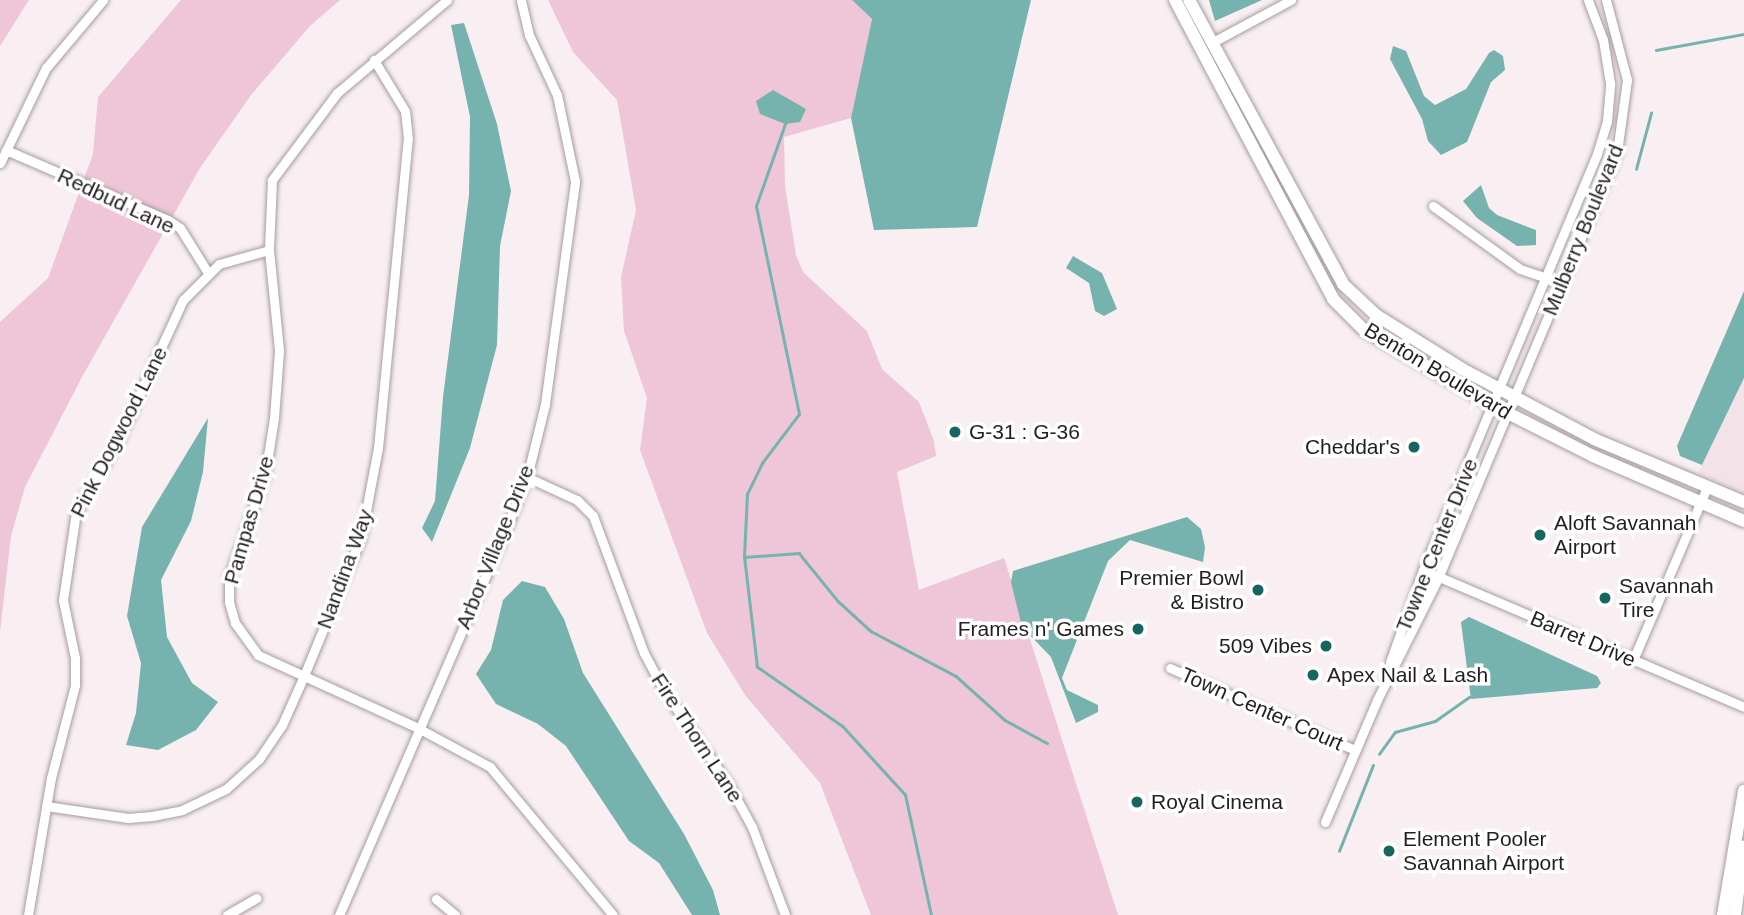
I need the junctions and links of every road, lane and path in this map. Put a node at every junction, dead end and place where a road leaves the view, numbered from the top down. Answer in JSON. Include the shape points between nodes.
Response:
{"nodes":[{"id":1,"x":103,"y":0,"type":"edge"},
{"id":2,"x":447,"y":0,"type":"edge"},
{"id":3,"x":521,"y":0,"type":"edge"},
{"id":4,"x":1175,"y":0,"type":"edge"},
{"id":5,"x":1189,"y":0,"type":"edge"},
{"id":6,"x":1290,"y":0,"type":"edge"},
{"id":7,"x":1588,"y":0,"type":"edge"},
{"id":8,"x":1606,"y":0,"type":"edge"},
{"id":9,"x":1212,"y":43,"type":"junction"},
{"id":10,"x":374,"y":60,"type":"junction"},
{"id":11,"x":6,"y":150,"type":"junction"},
{"id":12,"x":0,"y":163,"type":"edge"},
{"id":13,"x":1433,"y":206,"type":"dead end"},
{"id":14,"x":269,"y":250,"type":"junction"},
{"id":15,"x":208,"y":272,"type":"junction"},
{"id":16,"x":1547,"y":277,"type":"junction"},
{"id":17,"x":1562,"y":283,"type":"junction"},
{"id":18,"x":1500,"y":391,"type":"junction"},
{"id":19,"x":1515,"y":398,"type":"junction"},
{"id":20,"x":1494,"y":407,"type":"junction"},
{"id":21,"x":1509,"y":414,"type":"junction"},
{"id":22,"x":527,"y":477,"type":"junction"},
{"id":23,"x":1707,"y":487,"type":"junction"},
{"id":24,"x":1701,"y":502,"type":"junction"},
{"id":25,"x":1744,"y":502,"type":"edge"},
{"id":26,"x":1744,"y":521,"type":"edge"},
{"id":27,"x":1423,"y":570,"type":"junction"},
{"id":28,"x":1438,"y":578,"type":"junction"},
{"id":29,"x":1633,"y":660,"type":"junction"},
{"id":30,"x":1170,"y":668,"type":"dead end"},
{"id":31,"x":303,"y":678,"type":"junction"},
{"id":32,"x":1377,"y":700,"type":"junction"},
{"id":33,"x":1744,"y":707,"type":"edge"},
{"id":34,"x":418,"y":728,"type":"junction"},
{"id":35,"x":1355,"y":750,"type":"junction"},
{"id":36,"x":1744,"y":791,"type":"edge"},
{"id":37,"x":46,"y":806,"type":"junction"},
{"id":38,"x":1325,"y":822,"type":"dead end"},
{"id":39,"x":1744,"y":847,"type":"edge"},
{"id":40,"x":257,"y":898,"type":"dead end"},
{"id":41,"x":436,"y":899,"type":"dead end"},
{"id":42,"x":28,"y":915,"type":"edge"},
{"id":43,"x":227,"y":915,"type":"edge"},
{"id":44,"x":339,"y":915,"type":"edge"},
{"id":45,"x":454,"y":915,"type":"edge"},
{"id":46,"x":613,"y":915,"type":"edge"},
{"id":47,"x":785,"y":915,"type":"edge"},
{"id":48,"x":1723,"y":915,"type":"edge"},
{"id":49,"x":1735,"y":915,"type":"edge"}],
"edges":[{"from":1,"to":11,"type":"street","via":[[47,68]]},
{"from":2,"to":10,"type":"street","name":"Pampas Drive"},
{"from":3,"to":22,"type":"street","name":"Arbor Village Drive","via":[[529,35],[557,95],[575,192],[545,404]]},
{"from":4,"to":20,"type":"street","name":"Benton Boulevard","via":[[1333,299],[1363,329]]},
{"from":5,"to":9,"type":"street","name":"Benton Boulevard"},
{"from":6,"to":9,"type":"street"},
{"from":7,"to":16,"type":"street","name":"Mulberry Boulevard","via":[[1609,65],[1607,121]]},
{"from":8,"to":17,"type":"street","name":"Mulberry Boulevard","via":[[1627,80],[1624,125]]},
{"from":9,"to":18,"type":"street","name":"Benton Boulevard","via":[[1343,284],[1376,315]]},
{"from":10,"to":14,"type":"street","name":"Pampas Drive","via":[[337,93],[278,169],[268,213]]},
{"from":10,"to":31,"type":"street","name":"Nandina Way","via":[[405,111],[408,139],[378,448],[361,537]]},
{"from":11,"to":12,"type":"street"},
{"from":11,"to":15,"type":"street","name":"Redbud Lane","via":[[168,220],[180,228]]},
{"from":13,"to":16,"type":"street","via":[[1521,269]]},
{"from":14,"to":15,"type":"street","name":"Pink Dogwood Lane","via":[[242,254]]},
{"from":14,"to":31,"type":"street","name":"Pampas Drive","via":[[279,351],[274,418],[265,475],[229,577],[229,595],[235,622],[258,655]]},
{"from":15,"to":37,"type":"street","name":"Pink Dogwood Lane","via":[[183,300],[119,439],[75,512],[63,600],[75,658],[75,685]]},
{"from":16,"to":17,"type":"street"},
{"from":16,"to":18,"type":"street","name":"Mulberry Boulevard"},
{"from":17,"to":19,"type":"street","name":"Mulberry Boulevard"},
{"from":18,"to":19,"type":"street","name":"Benton Boulevard"},
{"from":18,"to":20,"type":"street","name":"Towne Center Drive"},
{"from":19,"to":21,"type":"street","name":"Mulberry Boulevard"},
{"from":19,"to":23,"type":"street","name":"Benton Boulevard","via":[[1594,439]]},
{"from":20,"to":21,"type":"street","name":"Benton Boulevard"},
{"from":20,"to":27,"type":"street","name":"Towne Center Drive"},
{"from":21,"to":24,"type":"street","name":"Benton Boulevard"},
{"from":21,"to":28,"type":"street","name":"Towne Center Drive"},
{"from":22,"to":34,"type":"street","name":"Arbor Village Drive"},
{"from":22,"to":47,"type":"street","name":"Fire Thorn Lane","via":[[577,499],[593,516],[644,653],[663,689],[730,785]]},
{"from":23,"to":24,"type":"street"},
{"from":23,"to":25,"type":"street","name":"Benton Boulevard"},
{"from":24,"to":26,"type":"street","name":"Benton Boulevard"},
{"from":24,"to":29,"type":"street"},
{"from":27,"to":28,"type":"street","name":"Barret Drive"},
{"from":27,"to":32,"type":"street","name":"Towne Center Drive"},
{"from":28,"to":29,"type":"street","name":"Barret Drive"},
{"from":28,"to":32,"type":"street","name":"Towne Center Drive"},
{"from":29,"to":33,"type":"street","name":"Barret Drive"},
{"from":30,"to":35,"type":"street","name":"Town Center Court"},
{"from":31,"to":34,"type":"street","name":"Pampas Drive"},
{"from":31,"to":37,"type":"street","name":"Nandina Way","via":[[282,725],[259,759],[226,789],[182,810],[144,817],[89,815]]},
{"from":32,"to":35,"type":"street","name":"Towne Center Drive"},
{"from":34,"to":44,"type":"street","name":"Arbor Village Drive"},
{"from":34,"to":46,"type":"street","name":"Pampas Drive","via":[[466,752],[501,778]]},
{"from":35,"to":38,"type":"street","name":"Towne Center Drive"},
{"from":36,"to":48,"type":"street"},
{"from":37,"to":42,"type":"street","name":"Pink Dogwood Lane"},
{"from":39,"to":49,"type":"street"},
{"from":40,"to":43,"type":"street"},
{"from":41,"to":45,"type":"street"}]}
